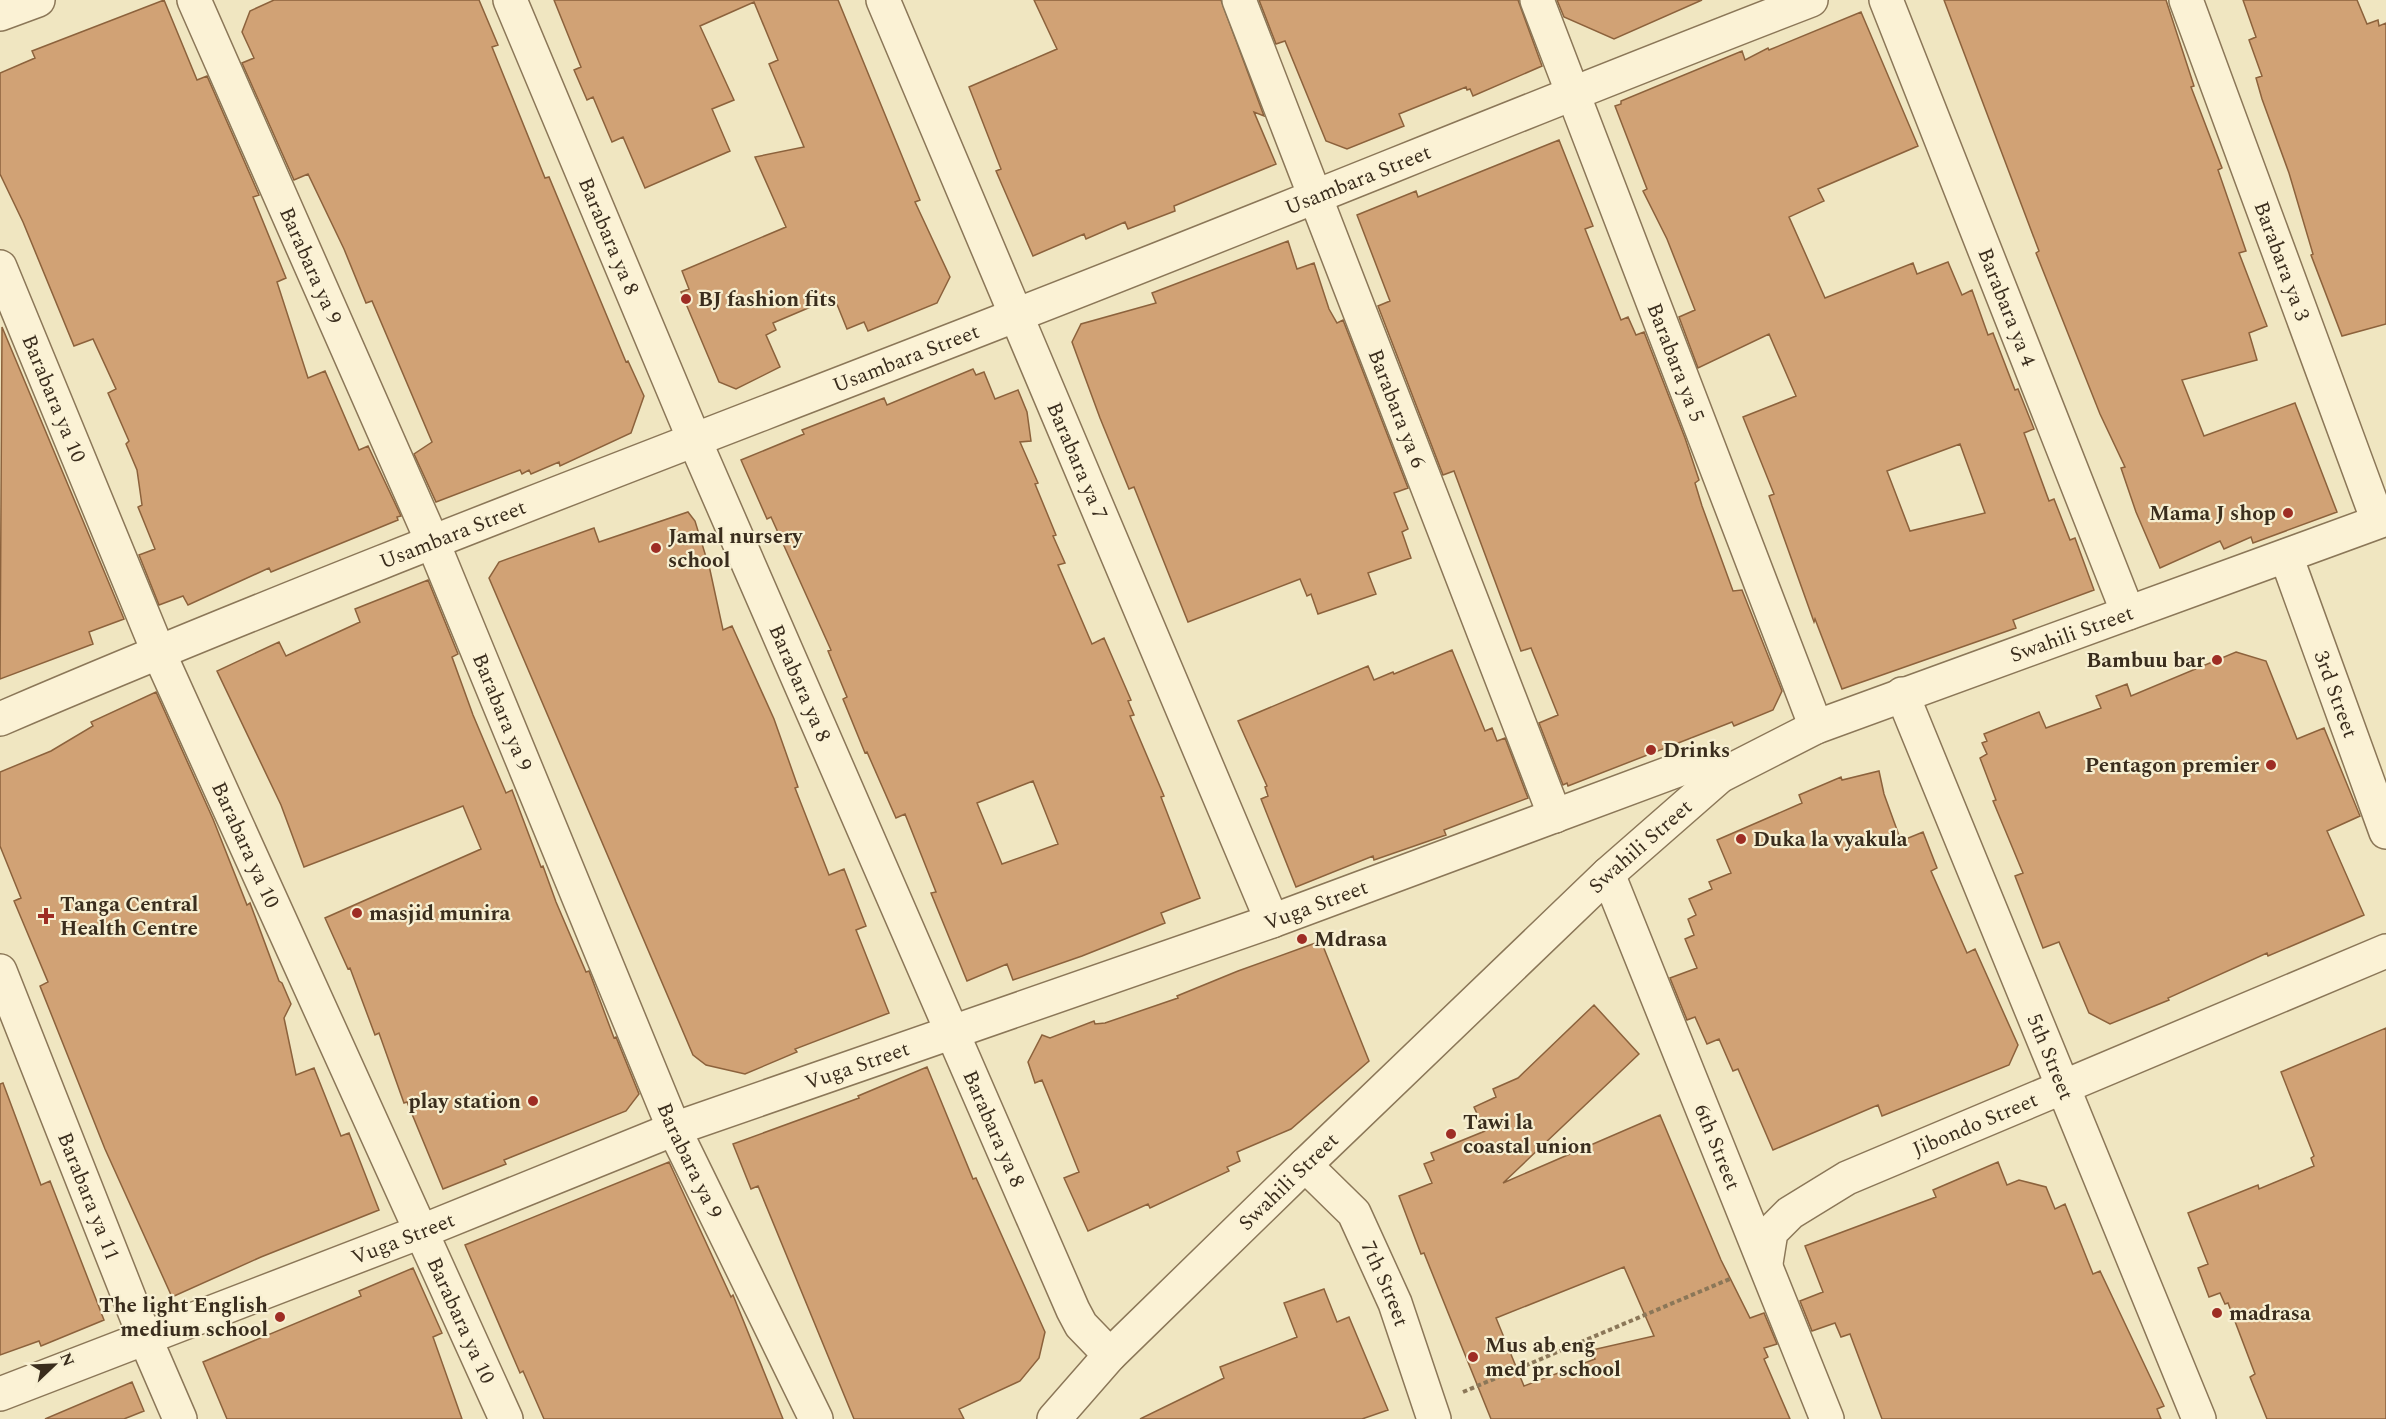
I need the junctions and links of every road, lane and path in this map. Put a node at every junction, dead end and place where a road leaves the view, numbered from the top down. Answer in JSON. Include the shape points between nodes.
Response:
{"nodes":[{"id":1,"x":38,"y":0,"type":"edge"},
{"id":2,"x":194,"y":0,"type":"edge"},
{"id":3,"x":510,"y":0,"type":"edge"},
{"id":4,"x":883,"y":0,"type":"edge"},
{"id":5,"x":1239,"y":0,"type":"edge"},
{"id":6,"x":1537,"y":0,"type":"edge"},
{"id":7,"x":1811,"y":0,"type":"edge"},
{"id":8,"x":1886,"y":0,"type":"edge"},
{"id":9,"x":2186,"y":0,"type":"edge"},
{"id":10,"x":0,"y":14,"type":"edge"},
{"id":11,"x":1572,"y":92,"type":"junction"},
{"id":12,"x":1314,"y":197,"type":"junction"},
{"id":13,"x":0,"y":267,"type":"edge"},
{"id":14,"x":1017,"y":315,"type":"junction"},
{"id":15,"x":694,"y":439,"type":"junction"},
{"id":16,"x":2382,"y":520,"type":"edge"},
{"id":17,"x":433,"y":543,"type":"junction"},
{"id":18,"x":2286,"y":556,"type":"junction"},
{"id":19,"x":2128,"y":613,"type":"junction"},
{"id":20,"x":158,"y":651,"type":"junction"},
{"id":21,"x":1902,"y":694,"type":"junction"},
{"id":22,"x":0,"y":719,"type":"edge"},
{"id":23,"x":1816,"y":727,"type":"junction"},
{"id":24,"x":1720,"y":776,"type":"junction"},
{"id":25,"x":1555,"y":816,"type":"junction"},
{"id":26,"x":2386,"y":832,"type":"edge"},
{"id":27,"x":1608,"y":874,"type":"junction"},
{"id":28,"x":1272,"y":921,"type":"junction"},
{"id":29,"x":2386,"y":951,"type":"edge"},
{"id":30,"x":0,"y":971,"type":"edge"},
{"id":31,"x":951,"y":1033,"type":"junction"},
{"id":32,"x":2063,"y":1088,"type":"junction"},
{"id":33,"x":674,"y":1129,"type":"junction"},
{"id":34,"x":1305,"y":1165,"type":"junction"},
{"id":35,"x":420,"y":1232,"type":"junction"},
{"id":36,"x":1766,"y":1263,"type":"junction"},
{"id":37,"x":145,"y":1338,"type":"junction"},
{"id":38,"x":1110,"y":1355,"type":"junction"},
{"id":39,"x":0,"y":1395,"type":"edge"},
{"id":40,"x":1432,"y":1413,"type":"edge"},
{"id":41,"x":180,"y":1419,"type":"edge"},
{"id":42,"x":506,"y":1419,"type":"edge"},
{"id":43,"x":816,"y":1419,"type":"edge"},
{"id":44,"x":1054,"y":1419,"type":"edge"},
{"id":45,"x":1827,"y":1419,"type":"edge"},
{"id":46,"x":2199,"y":1419,"type":"edge"}],
"edges":[{"from":1,"to":10,"type":"street"},
{"from":2,"to":17,"type":"street","name":"Barabara ya 9"},
{"from":3,"to":15,"type":"street","name":"Barabara ya 8"},
{"from":4,"to":14,"type":"street","name":"Barabara ya 7"},
{"from":5,"to":12,"type":"street","name":"Barabara ya 6"},
{"from":6,"to":11,"type":"street","name":"Barabara ya 5"},
{"from":7,"to":11,"type":"street","name":"Usambara Street"},
{"from":8,"to":19,"type":"street","name":"Barabara ya 4"},
{"from":9,"to":16,"type":"street","name":"Barabara ya 3"},
{"from":11,"to":12,"type":"street","name":"Usambara Street"},
{"from":11,"to":23,"type":"street","name":"Barabara ya 5"},
{"from":12,"to":14,"type":"street","name":"Usambara Street"},
{"from":12,"to":25,"type":"street","name":"Barabara ya 6"},
{"from":13,"to":20,"type":"street","name":"Barabara ya 10"},
{"from":14,"to":15,"type":"street","name":"Usambara Street"},
{"from":14,"to":28,"type":"street","name":"Barabara ya 7"},
{"from":15,"to":17,"type":"street","name":"Usambara Street"},
{"from":15,"to":31,"type":"street","name":"Barabara ya 8"},
{"from":16,"to":18,"type":"street","name":"Swahili Street"},
{"from":17,"to":20,"type":"street","name":"Usambara Street"},
{"from":17,"to":33,"type":"street","name":"Barabara ya 9"},
{"from":18,"to":19,"type":"street","name":"Swahili Street"},
{"from":18,"to":26,"type":"street","name":"3rd Street"},
{"from":19,"to":21,"type":"street","name":"Swahili Street"},
{"from":20,"to":22,"type":"street","name":"Usambara Street"},
{"from":20,"to":35,"type":"street","name":"Barabara ya 10"},
{"from":21,"to":23,"type":"street","name":"Swahili Street"},
{"from":21,"to":32,"type":"street","name":"5th Street"},
{"from":23,"to":24,"type":"street","name":"Swahili Street"},
{"from":24,"to":25,"type":"street","name":"Vuga Street","via":[[1704,768],[1686,767]]},
{"from":24,"to":27,"type":"street","name":"Swahili Street"},
{"from":25,"to":28,"type":"street","name":"Vuga Street"},
{"from":27,"to":34,"type":"street","name":"Swahili Street"},
{"from":27,"to":36,"type":"street","name":"6th Street"},
{"from":28,"to":31,"type":"street","name":"Vuga Street"},
{"from":29,"to":32,"type":"street","name":"Jibondo Street"},
{"from":30,"to":37,"type":"street","name":"Barabara ya 11"},
{"from":31,"to":33,"type":"street","name":"Vuga Street"},
{"from":31,"to":38,"type":"street","name":"Barabara ya 8","via":[[1073,1310],[1081,1325]]},
{"from":32,"to":36,"type":"street","name":"Jibondo Street","via":[[1847,1178],[1790,1213],[1771,1232]]},
{"from":32,"to":46,"type":"street","name":"5th Street"},
{"from":33,"to":35,"type":"street","name":"Vuga Street"},
{"from":33,"to":43,"type":"street","name":"Barabara ya 9"},
{"from":34,"to":38,"type":"street","name":"Swahili Street"},
{"from":34,"to":40,"type":"street","name":"7th Street","via":[[1354,1213],[1395,1303]]},
{"from":35,"to":37,"type":"street","name":"Vuga Street"},
{"from":35,"to":42,"type":"street","name":"Barabara ya 10"},
{"from":36,"to":40,"type":"path"},
{"from":36,"to":45,"type":"street","name":"6th Street"},
{"from":37,"to":39,"type":"street","name":"Vuga Street"},
{"from":37,"to":41,"type":"street","name":"Barabara ya 11"},
{"from":38,"to":44,"type":"street","name":"Swahili Street"}]}
